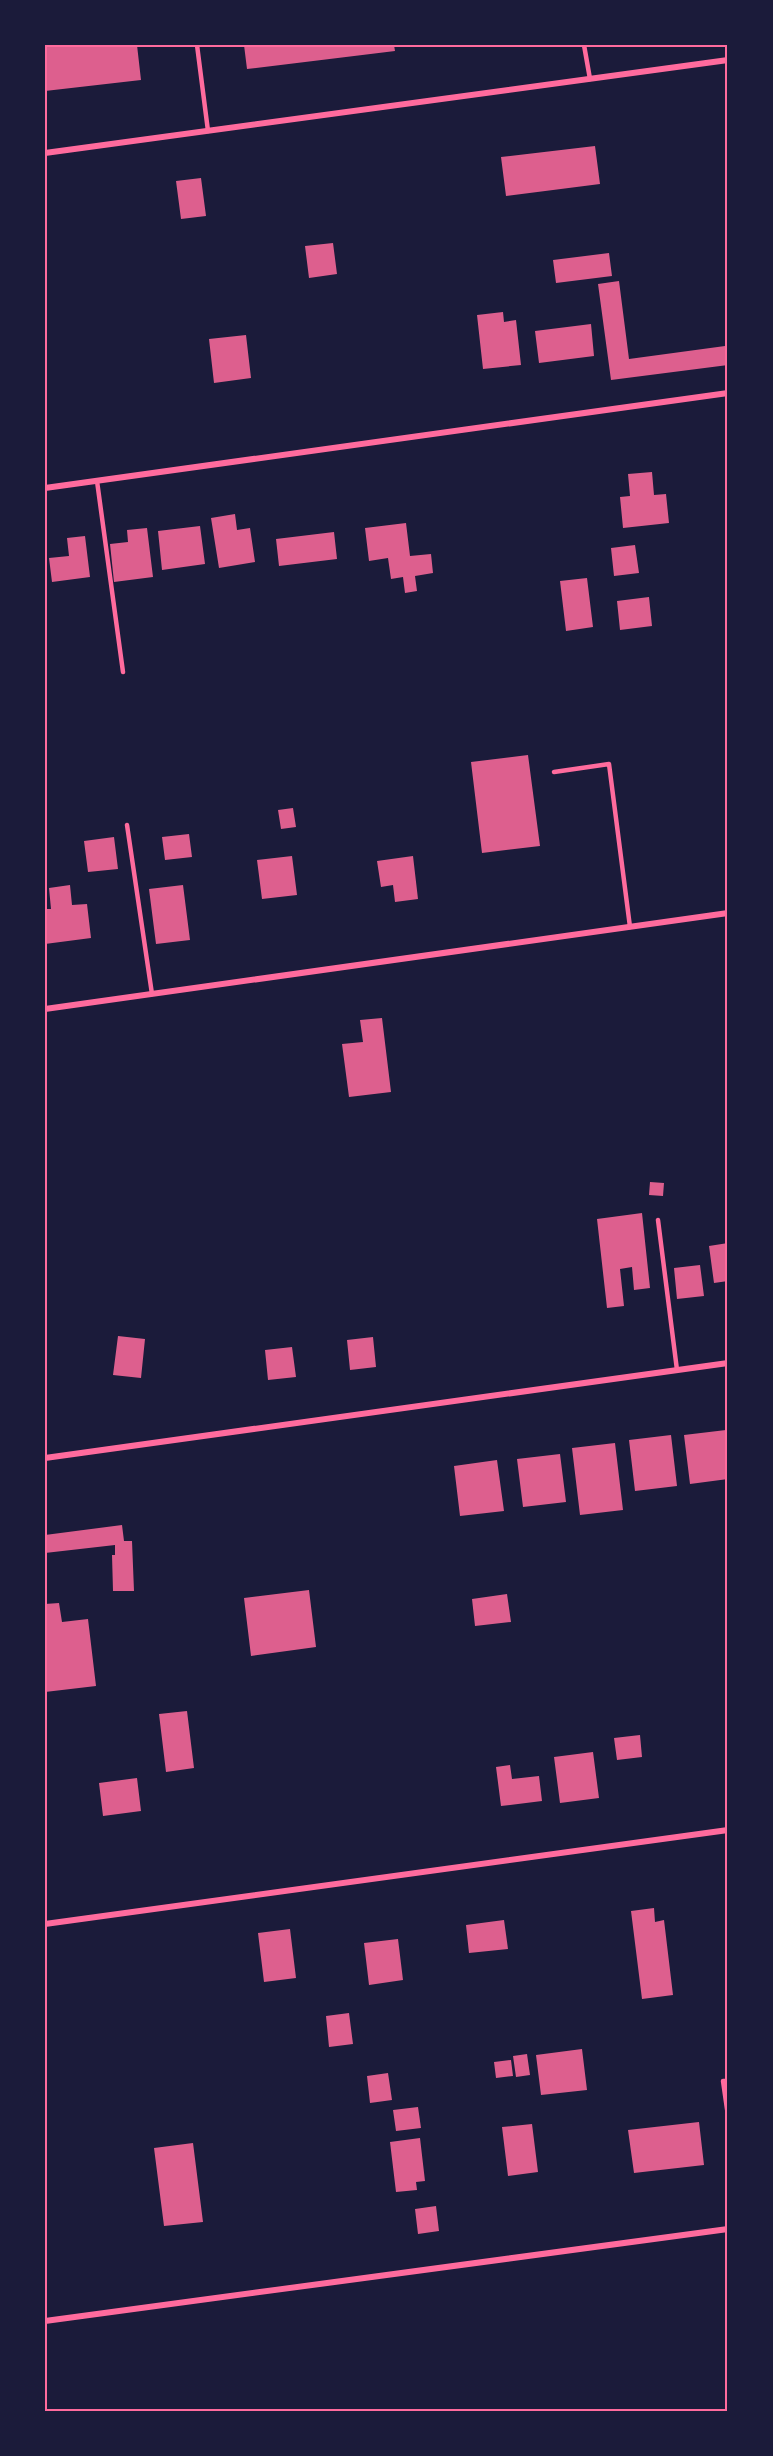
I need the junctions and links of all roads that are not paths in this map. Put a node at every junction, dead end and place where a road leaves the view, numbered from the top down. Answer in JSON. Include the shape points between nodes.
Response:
{"nodes":[{"id":1,"x":197,"y":45,"type":"edge"},
{"id":2,"x":584,"y":45,"type":"edge"},
{"id":3,"x":728,"y":60,"type":"edge"},
{"id":4,"x":590,"y":79,"type":"junction"},
{"id":5,"x":208,"y":131,"type":"junction"},
{"id":6,"x":45,"y":153,"type":"edge"},
{"id":7,"x":728,"y":393,"type":"edge"},
{"id":8,"x":97,"y":481,"type":"junction"},
{"id":9,"x":45,"y":488,"type":"edge"},
{"id":10,"x":123,"y":672,"type":"dead end"},
{"id":11,"x":554,"y":772,"type":"dead end"},
{"id":12,"x":127,"y":825,"type":"dead end"},
{"id":13,"x":728,"y":913,"type":"edge"},
{"id":14,"x":630,"y":927,"type":"junction"},
{"id":15,"x":152,"y":994,"type":"junction"},
{"id":16,"x":45,"y":1009,"type":"edge"},
{"id":17,"x":658,"y":1220,"type":"dead end"},
{"id":18,"x":728,"y":1363,"type":"edge"},
{"id":19,"x":677,"y":1370,"type":"junction"},
{"id":20,"x":45,"y":1458,"type":"edge"},
{"id":21,"x":728,"y":1830,"type":"edge"},
{"id":22,"x":45,"y":1924,"type":"edge"},
{"id":23,"x":728,"y":2081,"type":"edge"},
{"id":24,"x":728,"y":2116,"type":"edge"},
{"id":25,"x":728,"y":2229,"type":"edge"},
{"id":26,"x":45,"y":2321,"type":"edge"}],
"edges":[{"from":1,"to":5,"type":"lane"},
{"from":2,"to":4,"type":"lane"},
{"from":3,"to":4,"type":"street"},
{"from":4,"to":5,"type":"street"},
{"from":5,"to":6,"type":"street"},
{"from":7,"to":8,"type":"street"},
{"from":8,"to":9,"type":"street"},
{"from":8,"to":10,"type":"lane"},
{"from":11,"to":14,"type":"lane","via":[[609,764]]},
{"from":12,"to":15,"type":"lane"},
{"from":13,"to":14,"type":"street"},
{"from":14,"to":15,"type":"street"},
{"from":15,"to":16,"type":"street"},
{"from":17,"to":19,"type":"lane"},
{"from":18,"to":19,"type":"street"},
{"from":19,"to":20,"type":"street"},
{"from":21,"to":22,"type":"street"},
{"from":23,"to":24,"type":"lane","via":[[723,2081]]},
{"from":25,"to":26,"type":"street"}]}
